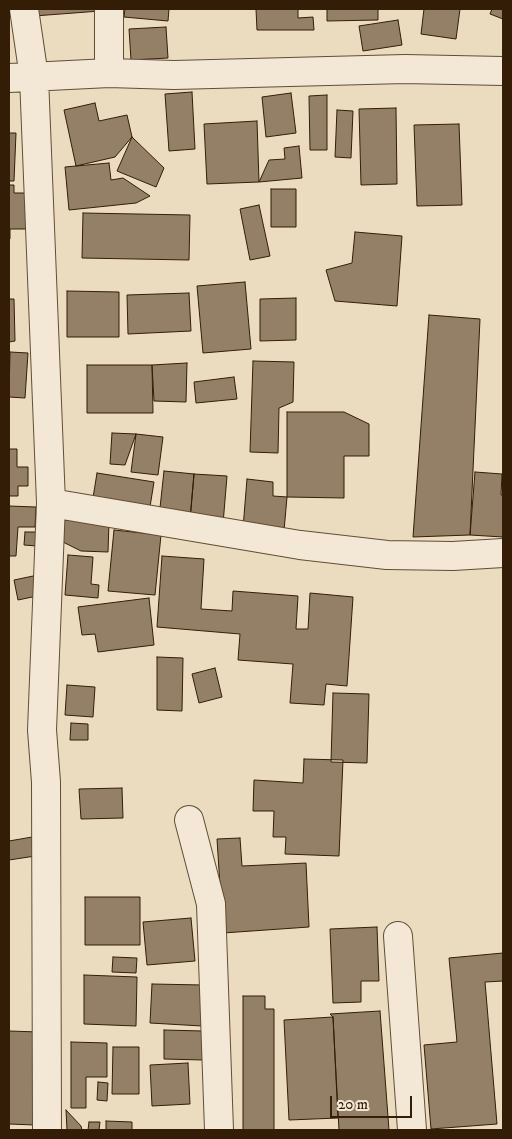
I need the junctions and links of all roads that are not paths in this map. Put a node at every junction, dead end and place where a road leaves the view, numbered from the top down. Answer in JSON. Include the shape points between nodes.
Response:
{"nodes":[{"id":1,"x":24,"y":9,"type":"edge"},
{"id":2,"x":109,"y":9,"type":"edge"},
{"id":3,"x":503,"y":71,"type":"edge"},
{"id":4,"x":109,"y":73,"type":"junction"},
{"id":5,"x":21,"y":78,"type":"edge"},
{"id":6,"x":51,"y":502,"type":"junction"},
{"id":7,"x":503,"y":553,"type":"edge"},
{"id":8,"x":189,"y":820,"type":"dead end"},
{"id":9,"x":398,"y":936,"type":"dead end"},
{"id":10,"x":46,"y":1130,"type":"edge"},
{"id":11,"x":219,"y":1130,"type":"edge"},
{"id":12,"x":412,"y":1130,"type":"edge"}],
"edges":[{"from":1,"to":5,"type":"street"},
{"from":2,"to":4,"type":"street"},
{"from":3,"to":4,"type":"street"},
{"from":4,"to":5,"type":"street"},
{"from":5,"to":6,"type":"street"},
{"from":6,"to":7,"type":"street","via":[[310,546],[387,555]]},
{"from":6,"to":10,"type":"street","via":[[42,730],[46,782]]},
{"from":8,"to":11,"type":"street","via":[[211,904]]},
{"from":9,"to":12,"type":"street"}]}
